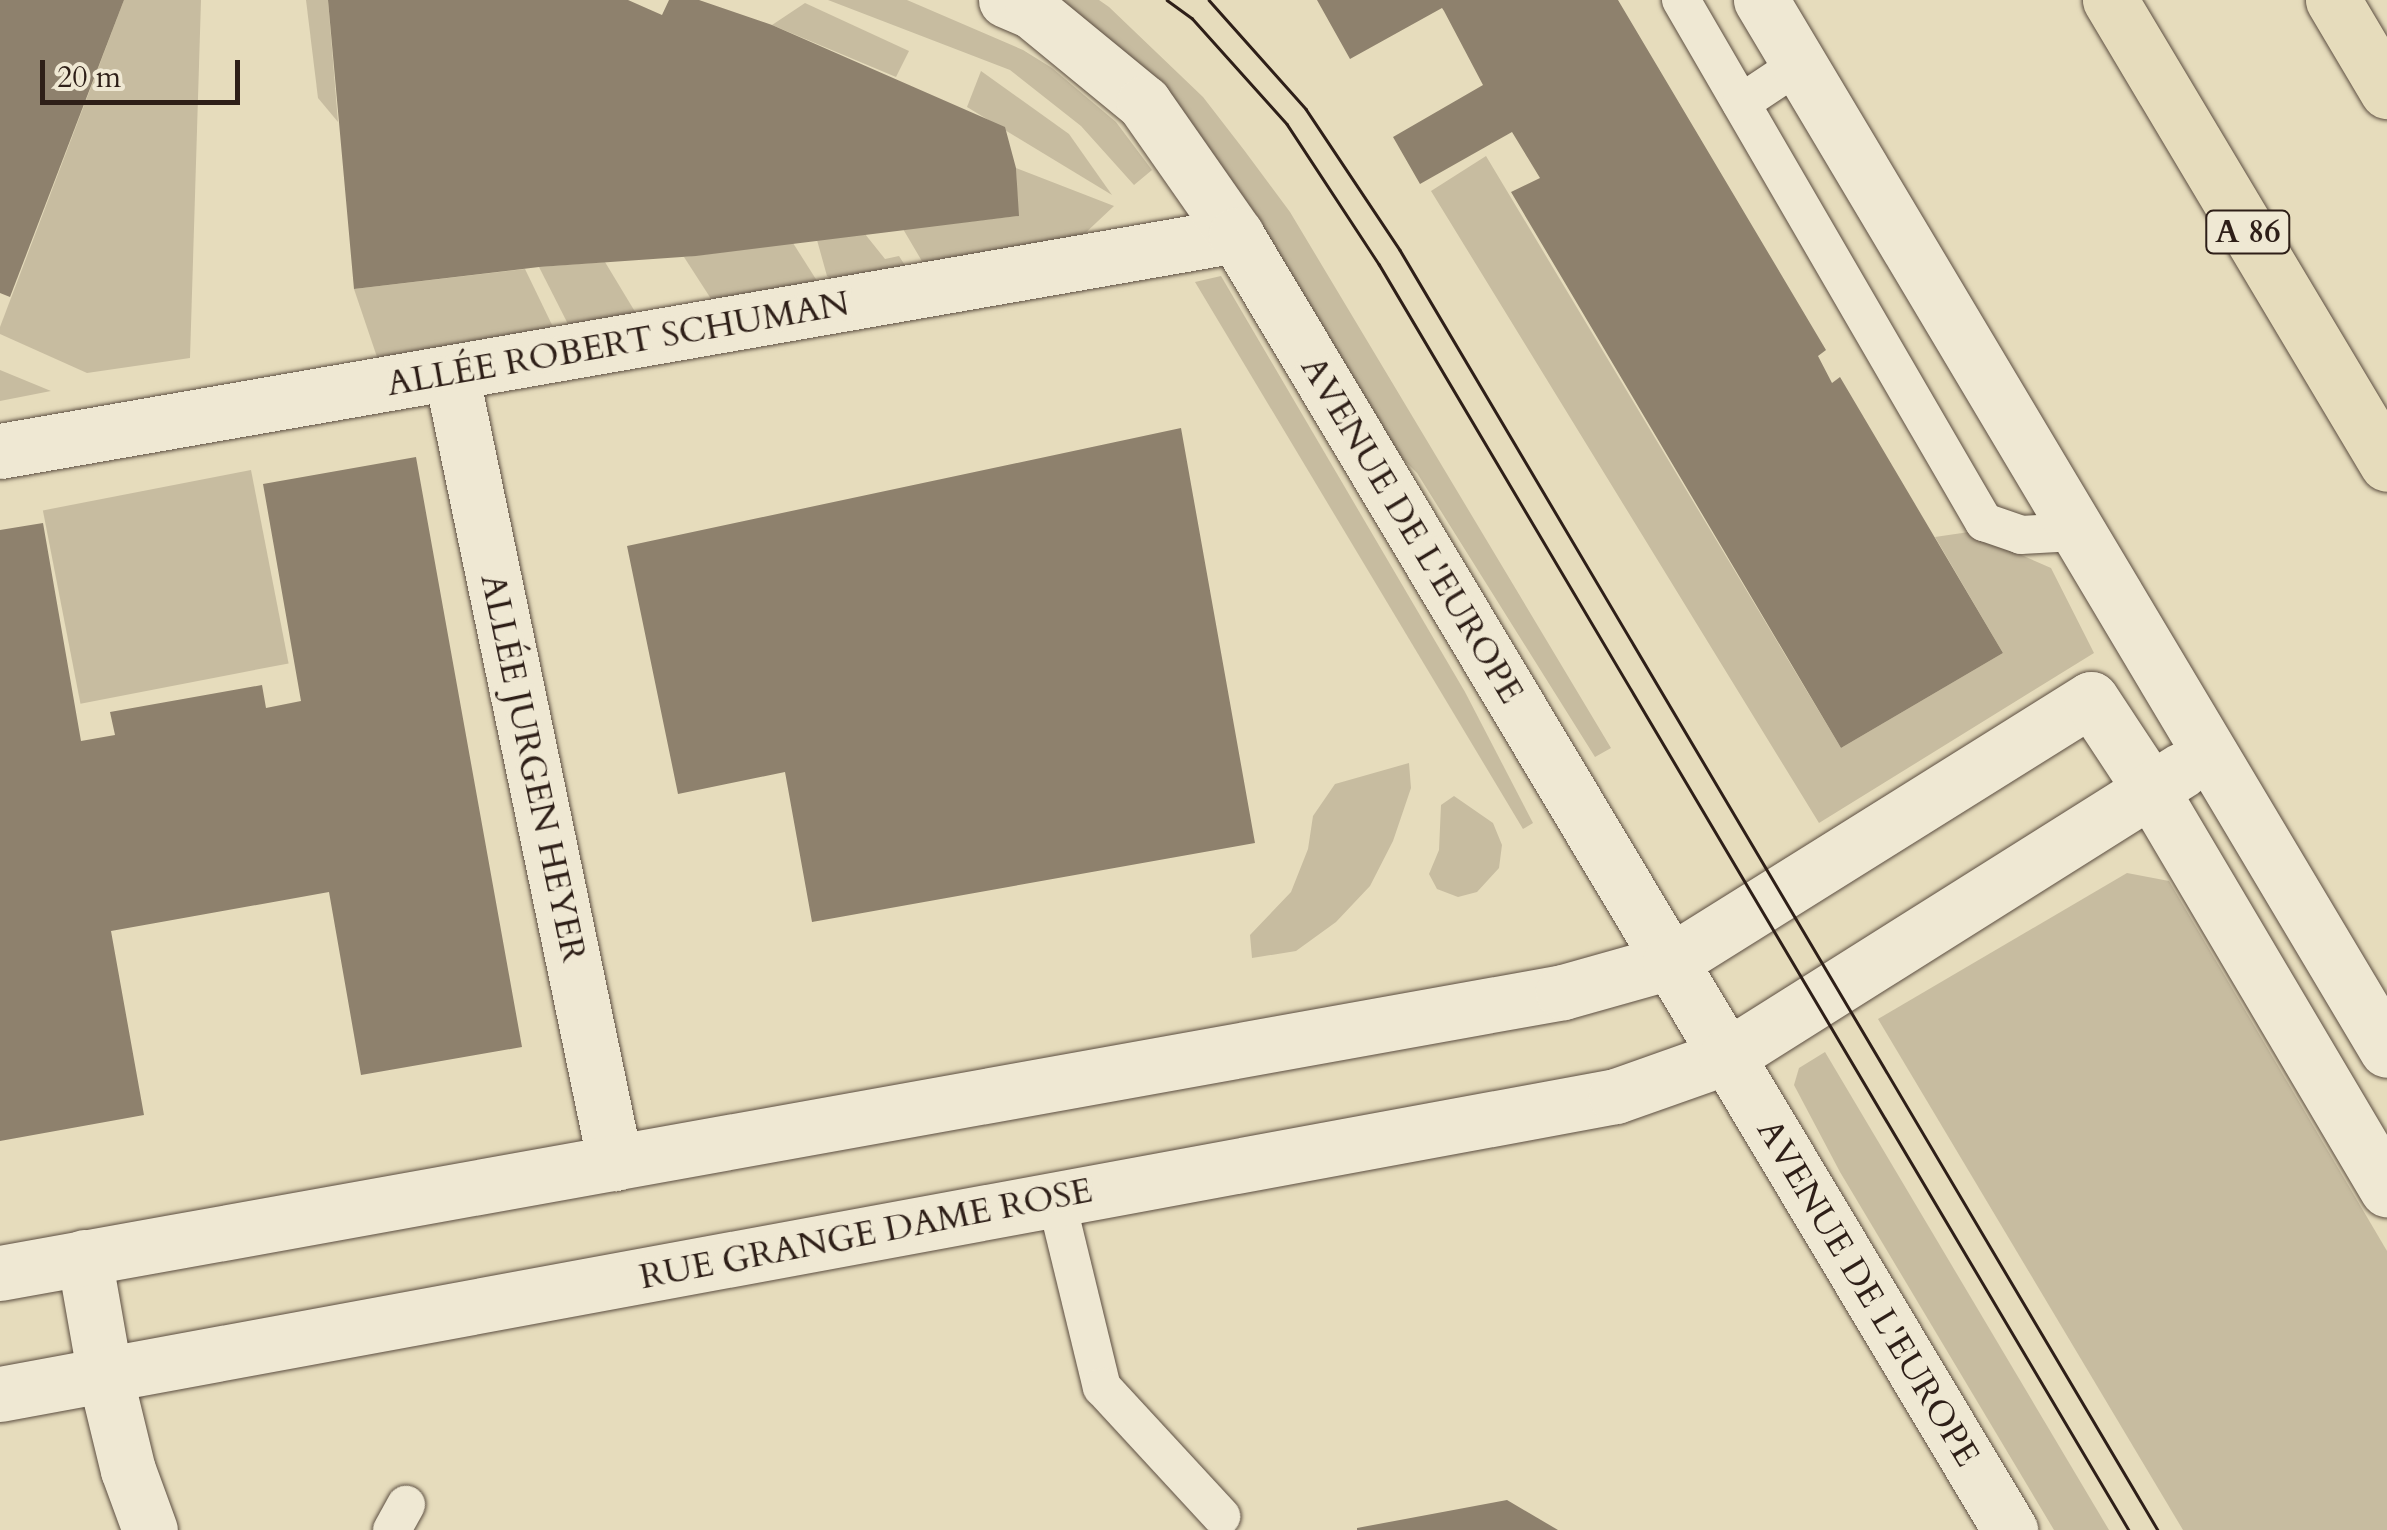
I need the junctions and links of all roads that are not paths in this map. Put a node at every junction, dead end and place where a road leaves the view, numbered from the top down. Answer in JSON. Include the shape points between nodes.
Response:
{"nodes":[{"id":1,"x":1006,"y":0,"type":"edge"},
{"id":2,"x":1681,"y":0,"type":"edge"},
{"id":3,"x":1761,"y":0,"type":"edge"},
{"id":4,"x":2110,"y":0,"type":"edge"},
{"id":5,"x":2333,"y":0,"type":"edge"},
{"id":6,"x":1798,"y":65,"type":"junction"},
{"id":7,"x":2387,"y":91,"type":"edge"},
{"id":8,"x":1741,"y":103,"type":"junction"},
{"id":9,"x":1236,"y":235,"type":"junction"},
{"id":10,"x":451,"y":373,"type":"junction"},
{"id":11,"x":0,"y":451,"type":"edge"},
{"id":12,"x":2387,"y":464,"type":"edge"},
{"id":13,"x":2076,"y":532,"type":"junction"},
{"id":14,"x":2210,"y":753,"type":"junction"},
{"id":15,"x":2151,"y":790,"type":"junction"},
{"id":16,"x":1670,"y":962,"type":"junction"},
{"id":17,"x":2387,"y":1050,"type":"edge"},
{"id":18,"x":1726,"y":1057,"type":"junction"},
{"id":19,"x":615,"y":1163,"type":"junction"},
{"id":20,"x":2387,"y":1189,"type":"edge"},
{"id":21,"x":1056,"y":1199,"type":"junction"},
{"id":22,"x":84,"y":1257,"type":"junction"},
{"id":23,"x":0,"y":1274,"type":"edge"},
{"id":24,"x":105,"y":1376,"type":"junction"},
{"id":25,"x":0,"y":1394,"type":"edge"},
{"id":26,"x":1221,"y":1516,"type":"dead end"},
{"id":27,"x":150,"y":1530,"type":"edge"},
{"id":28,"x":2010,"y":1530,"type":"edge"}],
"edges":[{"from":1,"to":9,"type":"street","name":"AVENUE DE L'EUROPE","via":[[1032,11],[1144,103]]},
{"from":2,"to":8,"type":"lane"},
{"from":3,"to":6,"type":"street"},
{"from":4,"to":12,"type":"highway","number":"A 86"},
{"from":5,"to":7,"type":"highway"},
{"from":6,"to":8,"type":"lane"},
{"from":6,"to":13,"type":"street"},
{"from":8,"to":13,"type":"lane","via":[[1984,522],[2021,535]]},
{"from":9,"to":10,"type":"street","name":"ALLÉE ROBERT SCHUMAN"},
{"from":9,"to":16,"type":"street","name":"AVENUE DE L'EUROPE"},
{"from":10,"to":11,"type":"street","name":"ALLÉE ROBERT SCHUMAN"},
{"from":10,"to":19,"type":"street","name":"ALLÉE JURGEN HEYER"},
{"from":13,"to":14,"type":"street"},
{"from":14,"to":15,"type":"street"},
{"from":14,"to":17,"type":"street"},
{"from":15,"to":16,"type":"street","via":[[2091,699]]},
{"from":15,"to":18,"type":"street"},
{"from":15,"to":20,"type":"street"},
{"from":16,"to":18,"type":"street","name":"AVENUE DE L'EUROPE"},
{"from":16,"to":19,"type":"street","via":[[1563,992]]},
{"from":18,"to":21,"type":"street","name":"RUE GRANGE DAME ROSE","via":[[1616,1096]]},
{"from":18,"to":28,"type":"street","name":"AVENUE DE L'EUROPE"},
{"from":19,"to":22,"type":"street"},
{"from":21,"to":24,"type":"street","name":"RUE GRANGE DAME ROSE"},
{"from":21,"to":26,"type":"lane","via":[[1102,1388]]},
{"from":22,"to":23,"type":"street"},
{"from":22,"to":24,"type":"street"},
{"from":24,"to":25,"type":"street","name":"RUE GRANGE DAME ROSE"},
{"from":24,"to":27,"type":"street"}]}
